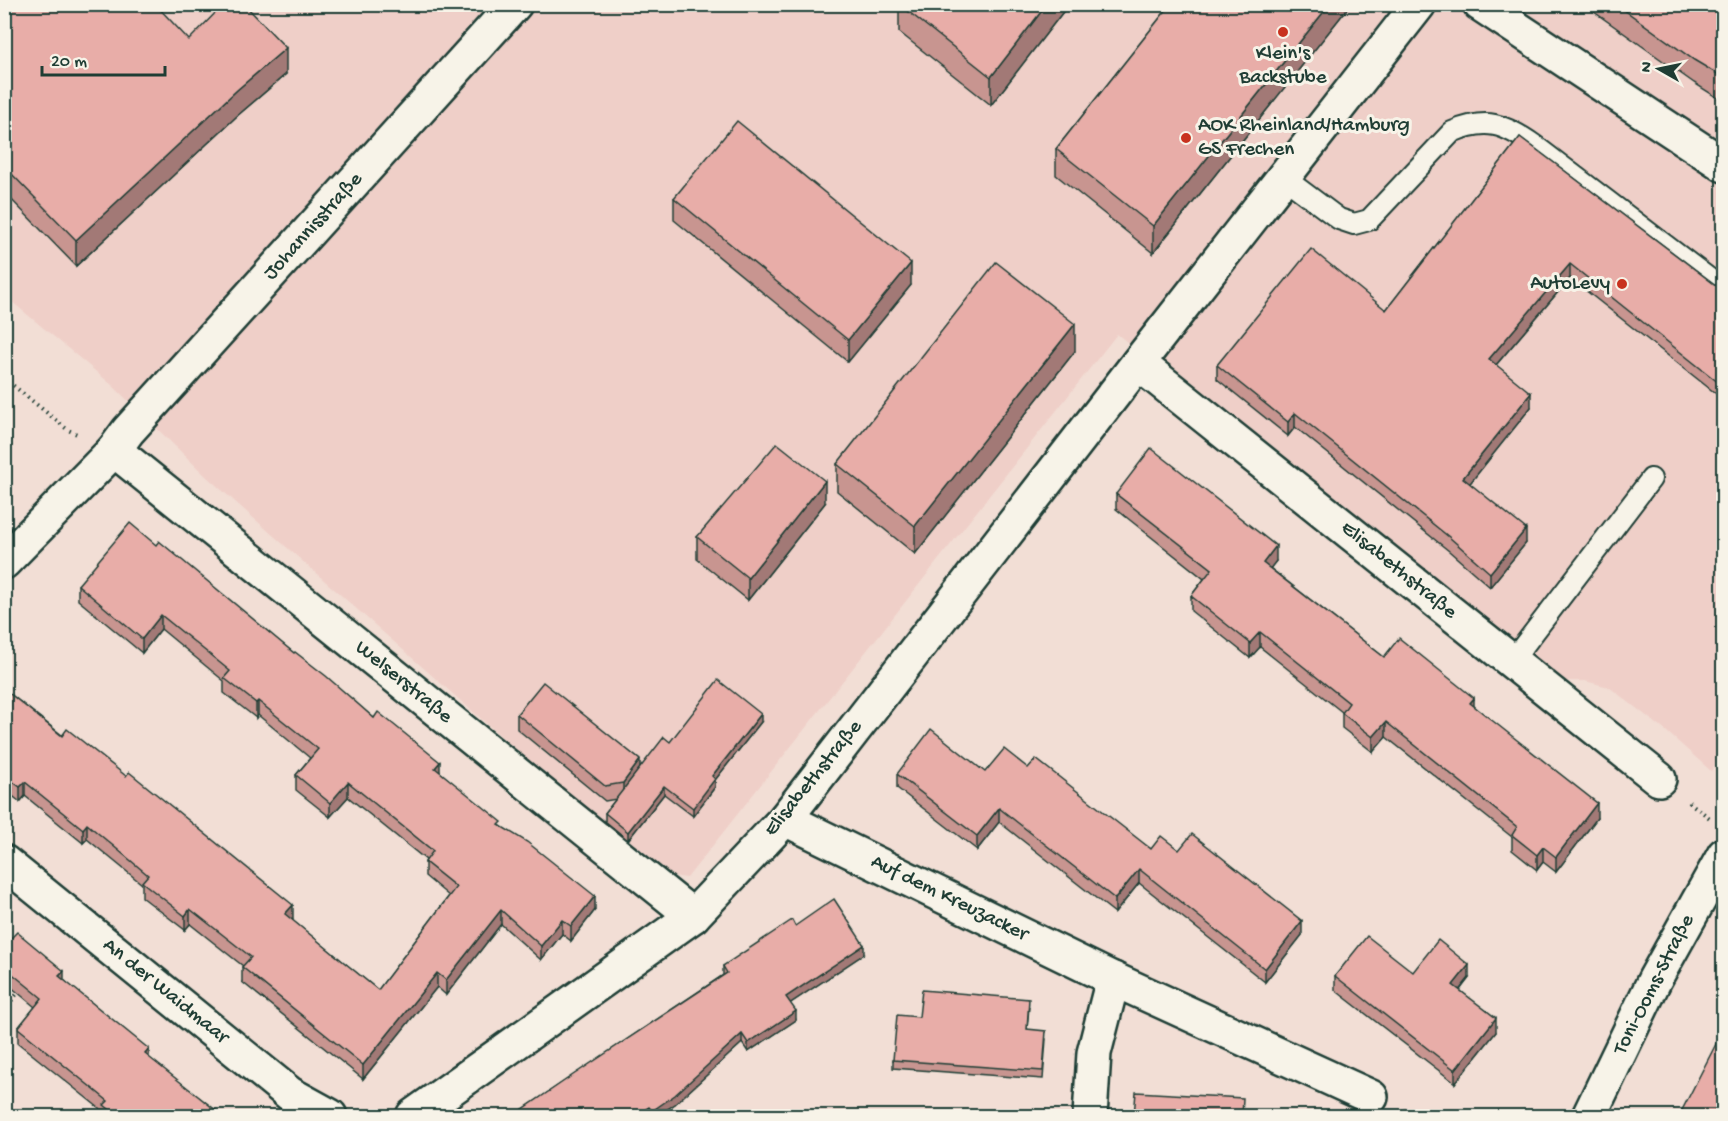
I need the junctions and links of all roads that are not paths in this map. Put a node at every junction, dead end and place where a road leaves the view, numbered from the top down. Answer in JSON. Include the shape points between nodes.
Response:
{"nodes":[{"id":1,"x":515,"y":4,"type":"edge"},
{"id":2,"x":1419,"y":4,"type":"edge"},
{"id":3,"x":1480,"y":4,"type":"edge"},
{"id":4,"x":1724,"y":165,"type":"edge"},
{"id":5,"x":1283,"y":177,"type":"junction"},
{"id":6,"x":1724,"y":290,"type":"edge"},
{"id":7,"x":1138,"y":363,"type":"junction"},
{"id":8,"x":121,"y":441,"type":"junction"},
{"id":9,"x":1651,"y":478,"type":"dead end"},
{"id":10,"x":4,"y":562,"type":"edge"},
{"id":11,"x":1512,"y":661,"type":"junction"},
{"id":12,"x":1659,"y":779,"type":"road end"},
{"id":13,"x":785,"y":819,"type":"junction"},
{"id":14,"x":1724,"y":855,"type":"edge"},
{"id":15,"x":4,"y":862,"type":"edge"},
{"id":16,"x":693,"y":916,"type":"junction"},
{"id":17,"x":1113,"y":979,"type":"junction"},
{"id":18,"x":1371,"y":1097,"type":"dead end"},
{"id":19,"x":330,"y":1116,"type":"edge"},
{"id":20,"x":412,"y":1116,"type":"edge"},
{"id":21,"x":1090,"y":1116,"type":"edge"},
{"id":22,"x":1589,"y":1116,"type":"edge"}],
"edges":[{"from":1,"to":8,"type":"street","name":"Johannisstraße"},
{"from":2,"to":5,"type":"street","name":"Elisabethstraße"},
{"from":3,"to":4,"type":"street"},
{"from":5,"to":6,"type":"lane","via":[[1339,219],[1354,224],[1370,220],[1452,132],[1469,125],[1491,124],[1514,131],[1534,145]]},
{"from":5,"to":7,"type":"street","name":"Elisabethstraße"},
{"from":7,"to":11,"type":"street","name":"Elisabethstraße"},
{"from":7,"to":13,"type":"street","name":"Elisabethstraße"},
{"from":8,"to":10,"type":"street","name":"Johannisstraße"},
{"from":8,"to":16,"type":"street","name":"Welserstraße"},
{"from":9,"to":11,"type":"lane"},
{"from":11,"to":12,"type":"street","name":"Elisabethstraße"},
{"from":13,"to":16,"type":"street","name":"Elisabethstraße"},
{"from":13,"to":17,"type":"street","name":"Auf dem Kreuzacker"},
{"from":14,"to":22,"type":"street","name":"Toni-Ooms-Straße","via":[[1656,979]]},
{"from":15,"to":19,"type":"street","name":"An der Waidmaar","via":[[290,1094]]},
{"from":16,"to":20,"type":"street","name":"Elisabethstraße"},
{"from":17,"to":18,"type":"street","name":"Auf dem Kreuzacker"},
{"from":17,"to":21,"type":"street","via":[[1094,1053]]}]}
